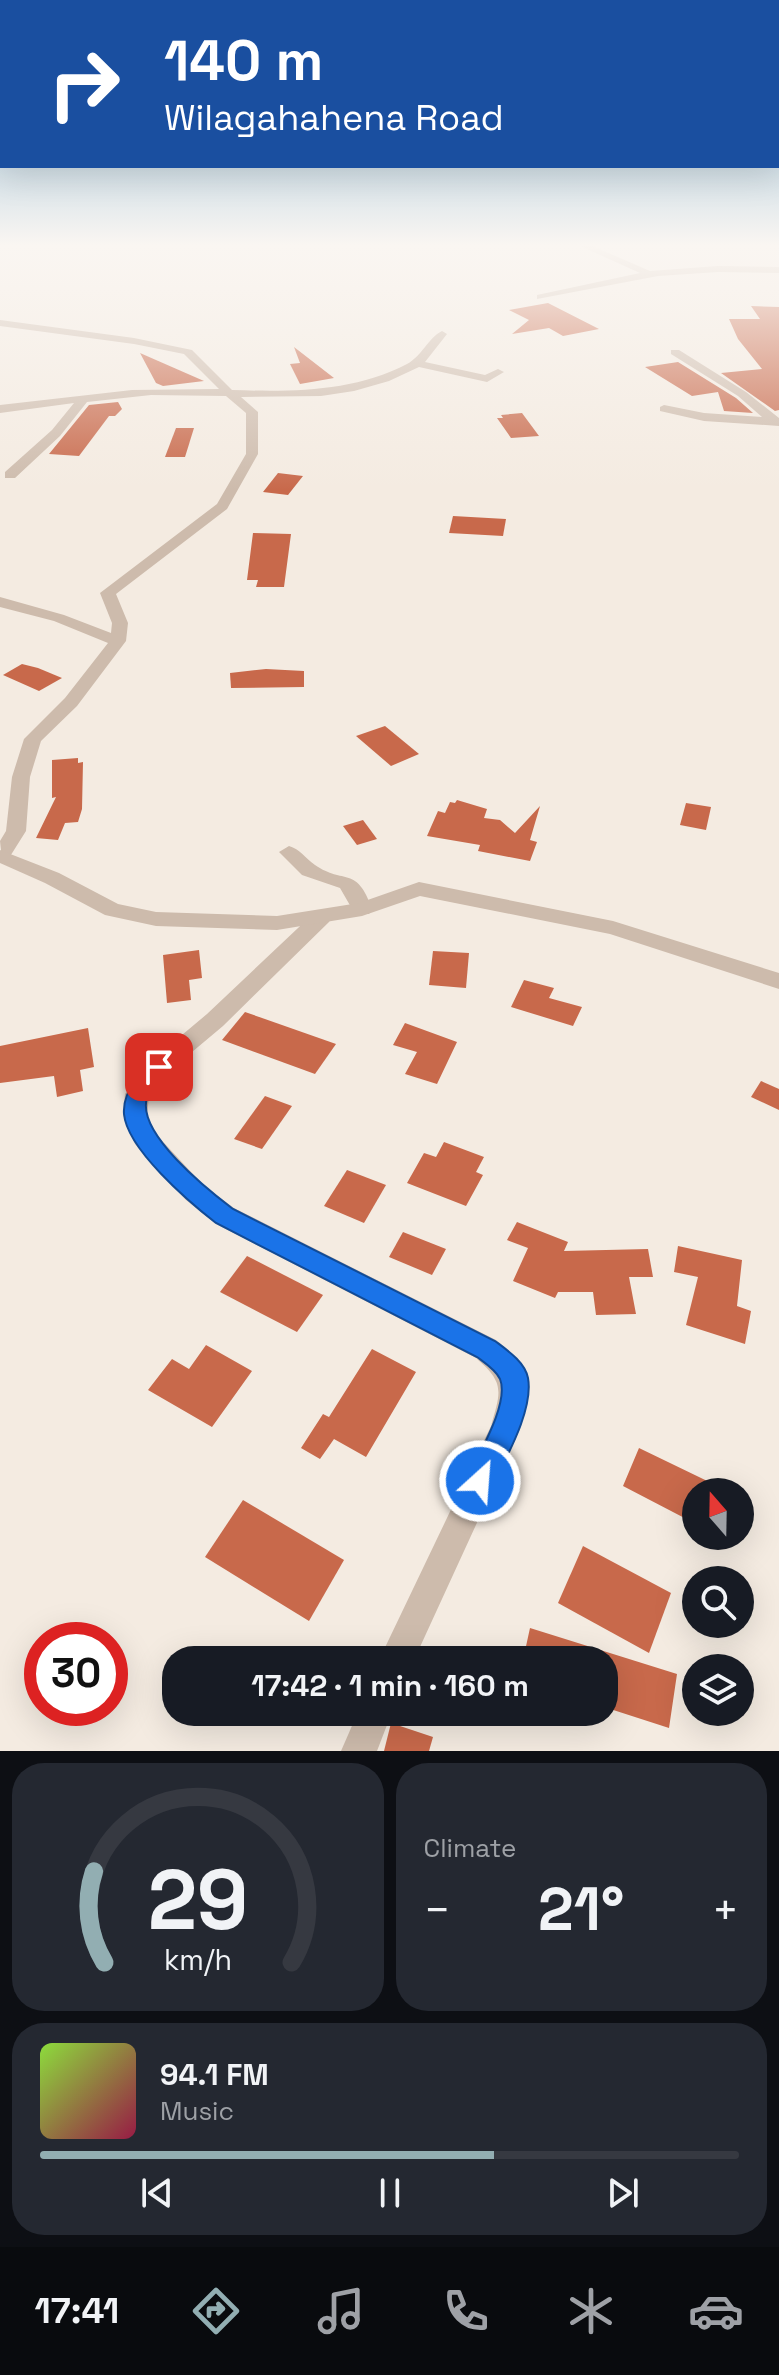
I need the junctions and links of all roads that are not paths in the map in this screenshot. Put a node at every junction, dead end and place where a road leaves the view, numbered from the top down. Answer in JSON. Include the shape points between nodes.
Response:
{"nodes":[{"id":1,"x":28,"y":327,"type":"edge"},
{"id":2,"x":442,"y":334,"type":"dead end"},
{"id":3,"x":675,"y":352,"type":"dead end"},
{"id":4,"x":417,"y":363,"type":"junction"},
{"id":5,"x":498,"y":372,"type":"dead end"},
{"id":6,"x":228,"y":392,"type":"junction"},
{"id":7,"x":82,"y":401,"type":"junction"},
{"id":8,"x":0,"y":409,"type":"edge"},
{"id":9,"x":664,"y":409,"type":"dead end"},
{"id":10,"x":777,"y":422,"type":"edge"},
{"id":11,"x":10,"y":475,"type":"dead end"},
{"id":12,"x":0,"y":602,"type":"edge"},
{"id":13,"x":118,"y":641,"type":"junction"},
{"id":14,"x":289,"y":852,"type":"dead end"},
{"id":15,"x":1,"y":855,"type":"edge"},
{"id":16,"x":362,"y":909,"type":"junction"},
{"id":17,"x":322,"y":917,"type":"junction"},
{"id":18,"x":779,"y":981,"type":"edge"},
{"id":19,"x":403,"y":1646,"type":"edge"},
{"id":20,"x":369,"y":1726,"type":"edge"},
{"id":21,"x":359,"y":1751,"type":"edge"}],
"edges":[{"from":1,"to":6,"type":"street","via":[[188,352]]},
{"from":2,"to":4,"type":"street"},
{"from":3,"to":10,"type":"street"},
{"from":4,"to":5,"type":"street","via":[[487,379]]},
{"from":4,"to":6,"type":"street","via":[[381,381],[318,391]]},
{"from":6,"to":7,"type":"street","via":[[146,392]]},
{"from":6,"to":13,"type":"street","via":[[252,412],[252,454],[222,506],[108,593],[120,623]]},
{"from":7,"to":8,"type":"street"},
{"from":7,"to":11,"type":"street"},
{"from":9,"to":10,"type":"street"},
{"from":12,"to":13,"type":"street"},
{"from":13,"to":15,"type":"street","via":[[71,702],[33,739],[21,777],[16,831]]},
{"from":14,"to":16,"type":"street","via":[[311,871],[348,881]]},
{"from":15,"to":17,"type":"street","via":[[112,910],[156,919],[277,923]]},
{"from":16,"to":17,"type":"street"},
{"from":16,"to":18,"type":"street","via":[[419,889],[613,928]]},
{"from":17,"to":19,"type":"street","via":[[159,1067],[137,1094],[135,1115],[144,1137],[195,1193],[225,1216],[486,1349],[515,1378],[505,1429]]},
{"from":20,"to":21,"type":"street"}]}
